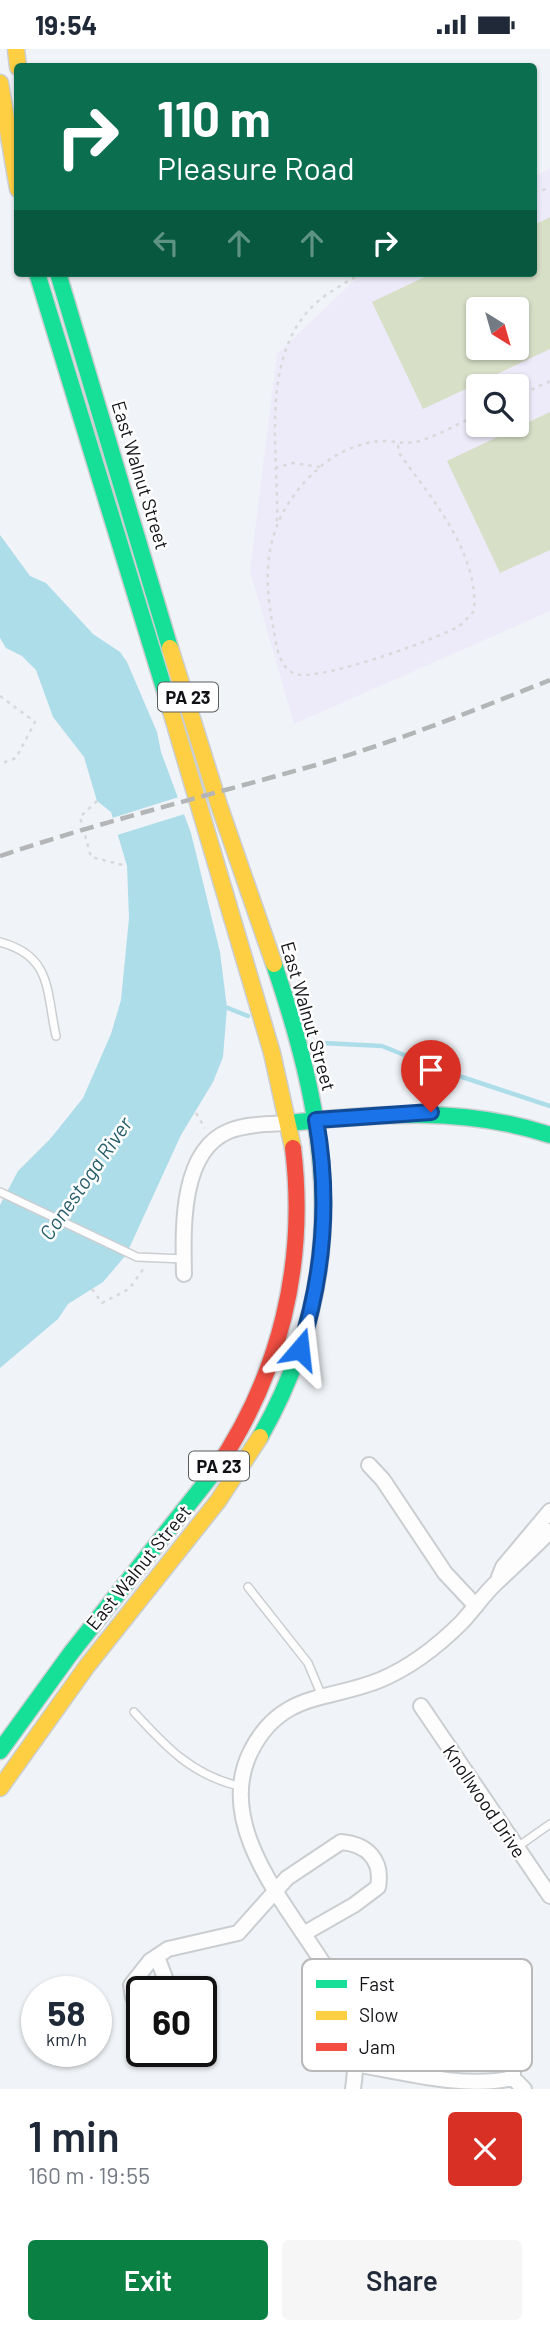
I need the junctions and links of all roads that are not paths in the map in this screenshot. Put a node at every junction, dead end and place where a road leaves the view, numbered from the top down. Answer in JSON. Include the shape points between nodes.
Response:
{"nodes":[{"id":1,"x":0,"y":83,"type":"edge"},
{"id":2,"x":14,"y":165,"type":"edge"},
{"id":3,"x":38,"y":277,"type":"edge"},
{"id":4,"x":59,"y":277,"type":"edge"},
{"id":5,"x":0,"y":942,"type":"edge"},
{"id":6,"x":57,"y":1036,"type":"dead end"},
{"id":7,"x":316,"y":1120,"type":"junction"},
{"id":8,"x":288,"y":1123,"type":"junction"},
{"id":9,"x":550,"y":1135,"type":"edge"},
{"id":10,"x":2,"y":1193,"type":"edge"},
{"id":11,"x":184,"y":1259,"type":"junction"},
{"id":12,"x":184,"y":1274,"type":"dead end"},
{"id":13,"x":369,"y":1465,"type":"dead end"},
{"id":14,"x":550,"y":1511,"type":"edge"},
{"id":15,"x":550,"y":1531,"type":"edge"},
{"id":16,"x":498,"y":1581,"type":"junction"},
{"id":17,"x":248,"y":1587,"type":"dead end"},
{"id":18,"x":476,"y":1606,"type":"junction"},
{"id":19,"x":321,"y":1694,"type":"junction"},
{"id":20,"x":421,"y":1706,"type":"dead end"},
{"id":21,"x":134,"y":1712,"type":"dead end"},
{"id":22,"x":0,"y":1751,"type":"edge"},
{"id":23,"x":239,"y":1786,"type":"junction"},
{"id":24,"x":0,"y":1788,"type":"edge"},
{"id":25,"x":550,"y":1824,"type":"edge"},
{"id":26,"x":516,"y":1847,"type":"junction"},
{"id":27,"x":276,"y":1889,"type":"junction"},
{"id":28,"x":550,"y":1896,"type":"edge"},
{"id":29,"x":305,"y":1933,"type":"junction"},
{"id":30,"x":157,"y":1957,"type":"junction"},
{"id":31,"x":320,"y":1959,"type":"edge"},
{"id":32,"x":136,"y":1976,"type":"edge"},
{"id":33,"x":164,"y":1976,"type":"edge"},
{"id":34,"x":355,"y":2071,"type":"edge"},
{"id":35,"x":386,"y":2071,"type":"edge"},
{"id":36,"x":513,"y":2071,"type":"edge"},
{"id":37,"x":513,"y":2078,"type":"junction"},
{"id":38,"x":353,"y":2089,"type":"edge"},
{"id":39,"x":524,"y":2089,"type":"edge"}],
"edges":[{"from":1,"to":2,"type":"main road"},
{"from":3,"to":8,"type":"main road","name":"East Walnut Street","number":"PA 23","via":[[206,823]]},
{"from":4,"to":7,"type":"main road","name":"East Walnut Street","number":"PA 23","via":[[219,805],[270,953]]},
{"from":5,"to":6,"type":"lane","via":[[30,954],[40,964]]},
{"from":7,"to":8,"type":"main road"},
{"from":7,"to":9,"type":"main road","via":[[459,1113]]},
{"from":7,"to":24,"type":"main road","name":"East Walnut Street","number":"PA 23","via":[[324,1191],[320,1267],[300,1349],[271,1417],[236,1478],[72,1684]]},
{"from":8,"to":11,"type":"street","via":[[239,1128],[213,1140],[200,1154],[192,1172]]},
{"from":8,"to":22,"type":"main road","name":"East Walnut Street","number":"PA 23","via":[[297,1192],[293,1265],[279,1339],[254,1406],[205,1485],[72,1651]]},
{"from":10,"to":11,"type":"lane","via":[[127,1252],[150,1259]]},
{"from":11,"to":12,"type":"street"},
{"from":13,"to":18,"type":"street","via":[[445,1573]]},
{"from":14,"to":16,"type":"street","via":[[503,1567]]},
{"from":15,"to":16,"type":"street"},
{"from":16,"to":18,"type":"street"},
{"from":17,"to":19,"type":"lane","via":[[308,1663]]},
{"from":18,"to":19,"type":"street","via":[[445,1637],[403,1668],[360,1687]]},
{"from":19,"to":23,"type":"street","via":[[296,1704],[268,1726],[246,1761]]},
{"from":20,"to":26,"type":"street","name":"Knollwood Drive"},
{"from":21,"to":23,"type":"lane","via":[[178,1759],[210,1778]]},
{"from":23,"to":27,"type":"street","via":[[246,1833]]},
{"from":25,"to":26,"type":"lane"},
{"from":26,"to":28,"type":"street","name":"Knollwood Drive"},
{"from":27,"to":29,"type":"street"},
{"from":27,"to":29,"type":"street","via":[[341,1842],[361,1845],[375,1859],[380,1878],[373,1893]]},
{"from":27,"to":30,"type":"street","via":[[238,1933],[180,1944]]},
{"from":29,"to":31,"type":"street"},
{"from":30,"to":32,"type":"street"},
{"from":30,"to":33,"type":"street"},
{"from":34,"to":38,"type":"street"},
{"from":35,"to":37,"type":"street","via":[[454,2087],[495,2088]]},
{"from":36,"to":37,"type":"street"},
{"from":37,"to":39,"type":"street"}]}
